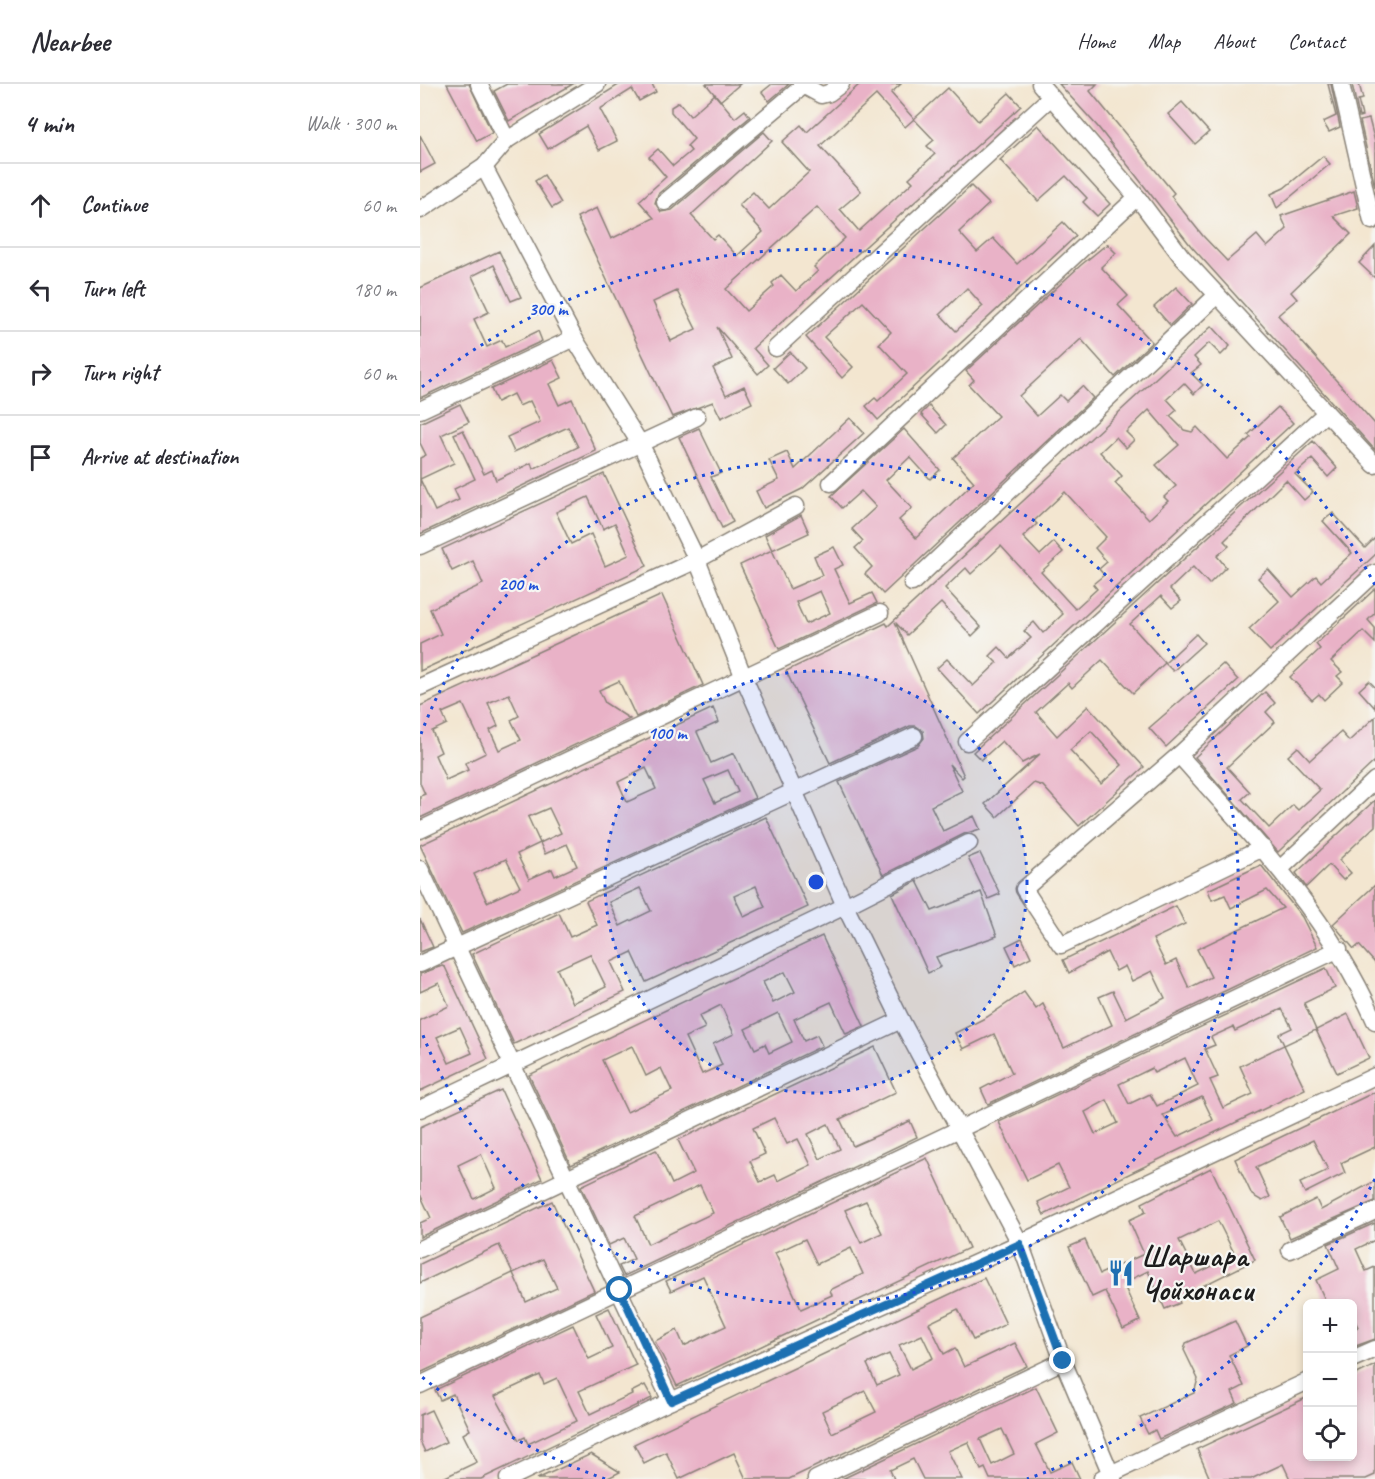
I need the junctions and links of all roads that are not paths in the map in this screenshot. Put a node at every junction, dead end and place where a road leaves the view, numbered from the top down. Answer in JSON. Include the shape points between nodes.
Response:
{"nodes":[{"id":1,"x":479,"y":84,"type":"edge"},
{"id":2,"x":597,"y":84,"type":"edge"},
{"id":3,"x":841,"y":84,"type":"edge"},
{"id":4,"x":1040,"y":84,"type":"edge"},
{"id":5,"x":1341,"y":84,"type":"edge"},
{"id":6,"x":802,"y":85,"type":"edge"},
{"id":7,"x":1051,"y":97,"type":"junction"},
{"id":8,"x":507,"y":140,"type":"junction"},
{"id":9,"x":484,"y":167,"type":"junction"},
{"id":10,"x":1137,"y":197,"type":"junction"},
{"id":11,"x":665,"y":202,"type":"dead end"},
{"id":12,"x":420,"y":210,"type":"edge"},
{"id":13,"x":1372,"y":221,"type":"dead end"},
{"id":14,"x":1217,"y":295,"type":"junction"},
{"id":15,"x":574,"y":338,"type":"junction"},
{"id":16,"x":776,"y":348,"type":"dead end"},
{"id":17,"x":420,"y":410,"type":"edge"},
{"id":18,"x":1326,"y":412,"type":"junction"},
{"id":19,"x":697,"y":417,"type":"dead end"},
{"id":20,"x":641,"y":445,"type":"junction"},
{"id":21,"x":1375,"y":465,"type":"edge"},
{"id":22,"x":831,"y":483,"type":"dead end"},
{"id":23,"x":796,"y":506,"type":"dead end"},
{"id":24,"x":420,"y":546,"type":"edge"},
{"id":25,"x":697,"y":560,"type":"junction"},
{"id":26,"x":1375,"y":573,"type":"edge"},
{"id":27,"x":912,"y":583,"type":"dead end"},
{"id":28,"x":880,"y":613,"type":"dead end"},
{"id":29,"x":744,"y":678,"type":"junction"},
{"id":30,"x":420,"y":687,"type":"edge"},
{"id":31,"x":914,"y":736,"type":"dead end"},
{"id":32,"x":967,"y":742,"type":"dead end"},
{"id":33,"x":1179,"y":755,"type":"junction"},
{"id":34,"x":1375,"y":780,"type":"edge"},
{"id":35,"x":793,"y":790,"type":"junction"},
{"id":36,"x":420,"y":830,"type":"edge"},
{"id":37,"x":969,"y":843,"type":"dead end"},
{"id":38,"x":1263,"y":848,"type":"junction"},
{"id":39,"x":1280,"y":868,"type":"junction"},
{"id":40,"x":420,"y":869,"type":"edge"},
{"id":41,"x":845,"y":906,"type":"junction"},
{"id":42,"x":456,"y":946,"type":"junction"},
{"id":43,"x":1339,"y":949,"type":"junction"},
{"id":44,"x":420,"y":964,"type":"edge"},
{"id":45,"x":1370,"y":991,"type":"edge"},
{"id":46,"x":902,"y":1020,"type":"junction"},
{"id":47,"x":1375,"y":1021,"type":"edge"},
{"id":48,"x":511,"y":1066,"type":"junction"},
{"id":49,"x":1375,"y":1076,"type":"edge"},
{"id":50,"x":420,"y":1109,"type":"edge"},
{"id":51,"x":960,"y":1129,"type":"junction"},
{"id":52,"x":567,"y":1180,"type":"junction"},
{"id":53,"x":1375,"y":1211,"type":"edge"},
{"id":54,"x":1020,"y":1244,"type":"junction"},
{"id":55,"x":420,"y":1249,"type":"edge"},
{"id":56,"x":1290,"y":1250,"type":"dead end"},
{"id":57,"x":620,"y":1290,"type":"junction"},
{"id":58,"x":1375,"y":1349,"type":"edge"},
{"id":59,"x":1357,"y":1357,"type":"edge"},
{"id":60,"x":1063,"y":1361,"type":"junction"},
{"id":61,"x":1303,"y":1383,"type":"edge"},
{"id":62,"x":420,"y":1385,"type":"edge"},
{"id":63,"x":671,"y":1401,"type":"junction"},
{"id":64,"x":1108,"y":1477,"type":"edge"},
{"id":65,"x":508,"y":1479,"type":"edge"},
{"id":66,"x":816,"y":1479,"type":"edge"}],
"edges":[{"from":1,"to":8,"type":"street"},
{"from":2,"to":8,"type":"street"},
{"from":3,"to":6,"type":"street","via":[[830,93],[820,94]]},
{"from":4,"to":7,"type":"street"},
{"from":5,"to":13,"type":"street"},
{"from":6,"to":11,"type":"street"},
{"from":7,"to":10,"type":"street"},
{"from":7,"to":16,"type":"street"},
{"from":8,"to":9,"type":"street"},
{"from":9,"to":12,"type":"street"},
{"from":9,"to":15,"type":"street"},
{"from":10,"to":14,"type":"street","via":[[1182,257]]},
{"from":10,"to":22,"type":"street"},
{"from":14,"to":18,"type":"street"},
{"from":14,"to":27,"type":"street"},
{"from":15,"to":17,"type":"street"},
{"from":15,"to":20,"type":"street"},
{"from":18,"to":21,"type":"street"},
{"from":18,"to":32,"type":"street"},
{"from":19,"to":20,"type":"street"},
{"from":20,"to":24,"type":"street"},
{"from":20,"to":25,"type":"street"},
{"from":23,"to":25,"type":"street"},
{"from":25,"to":29,"type":"street"},
{"from":25,"to":30,"type":"street"},
{"from":26,"to":33,"type":"street"},
{"from":28,"to":29,"type":"street"},
{"from":29,"to":35,"type":"street"},
{"from":29,"to":36,"type":"street"},
{"from":31,"to":35,"type":"street"},
{"from":33,"to":38,"type":"street"},
{"from":33,"to":38,"type":"street","via":[[1024,889],[1061,945]]},
{"from":34,"to":39,"type":"street"},
{"from":35,"to":41,"type":"street"},
{"from":35,"to":42,"type":"street"},
{"from":37,"to":41,"type":"street"},
{"from":38,"to":39,"type":"street"},
{"from":39,"to":43,"type":"street"},
{"from":40,"to":42,"type":"street"},
{"from":41,"to":46,"type":"street"},
{"from":41,"to":48,"type":"street"},
{"from":42,"to":44,"type":"street"},
{"from":42,"to":48,"type":"street"},
{"from":43,"to":45,"type":"street"},
{"from":43,"to":51,"type":"street"},
{"from":45,"to":47,"type":"street"},
{"from":46,"to":51,"type":"street"},
{"from":46,"to":52,"type":"street"},
{"from":48,"to":50,"type":"street"},
{"from":48,"to":52,"type":"street"},
{"from":49,"to":54,"type":"street"},
{"from":51,"to":54,"type":"street"},
{"from":51,"to":57,"type":"street"},
{"from":52,"to":55,"type":"street"},
{"from":52,"to":57,"type":"street"},
{"from":53,"to":56,"type":"street"},
{"from":54,"to":60,"type":"street"},
{"from":54,"to":63,"type":"street"},
{"from":57,"to":62,"type":"street"},
{"from":57,"to":63,"type":"street"},
{"from":58,"to":59,"type":"street"},
{"from":60,"to":64,"type":"street"},
{"from":60,"to":66,"type":"street"},
{"from":61,"to":64,"type":"street"},
{"from":63,"to":65,"type":"street"}]}
